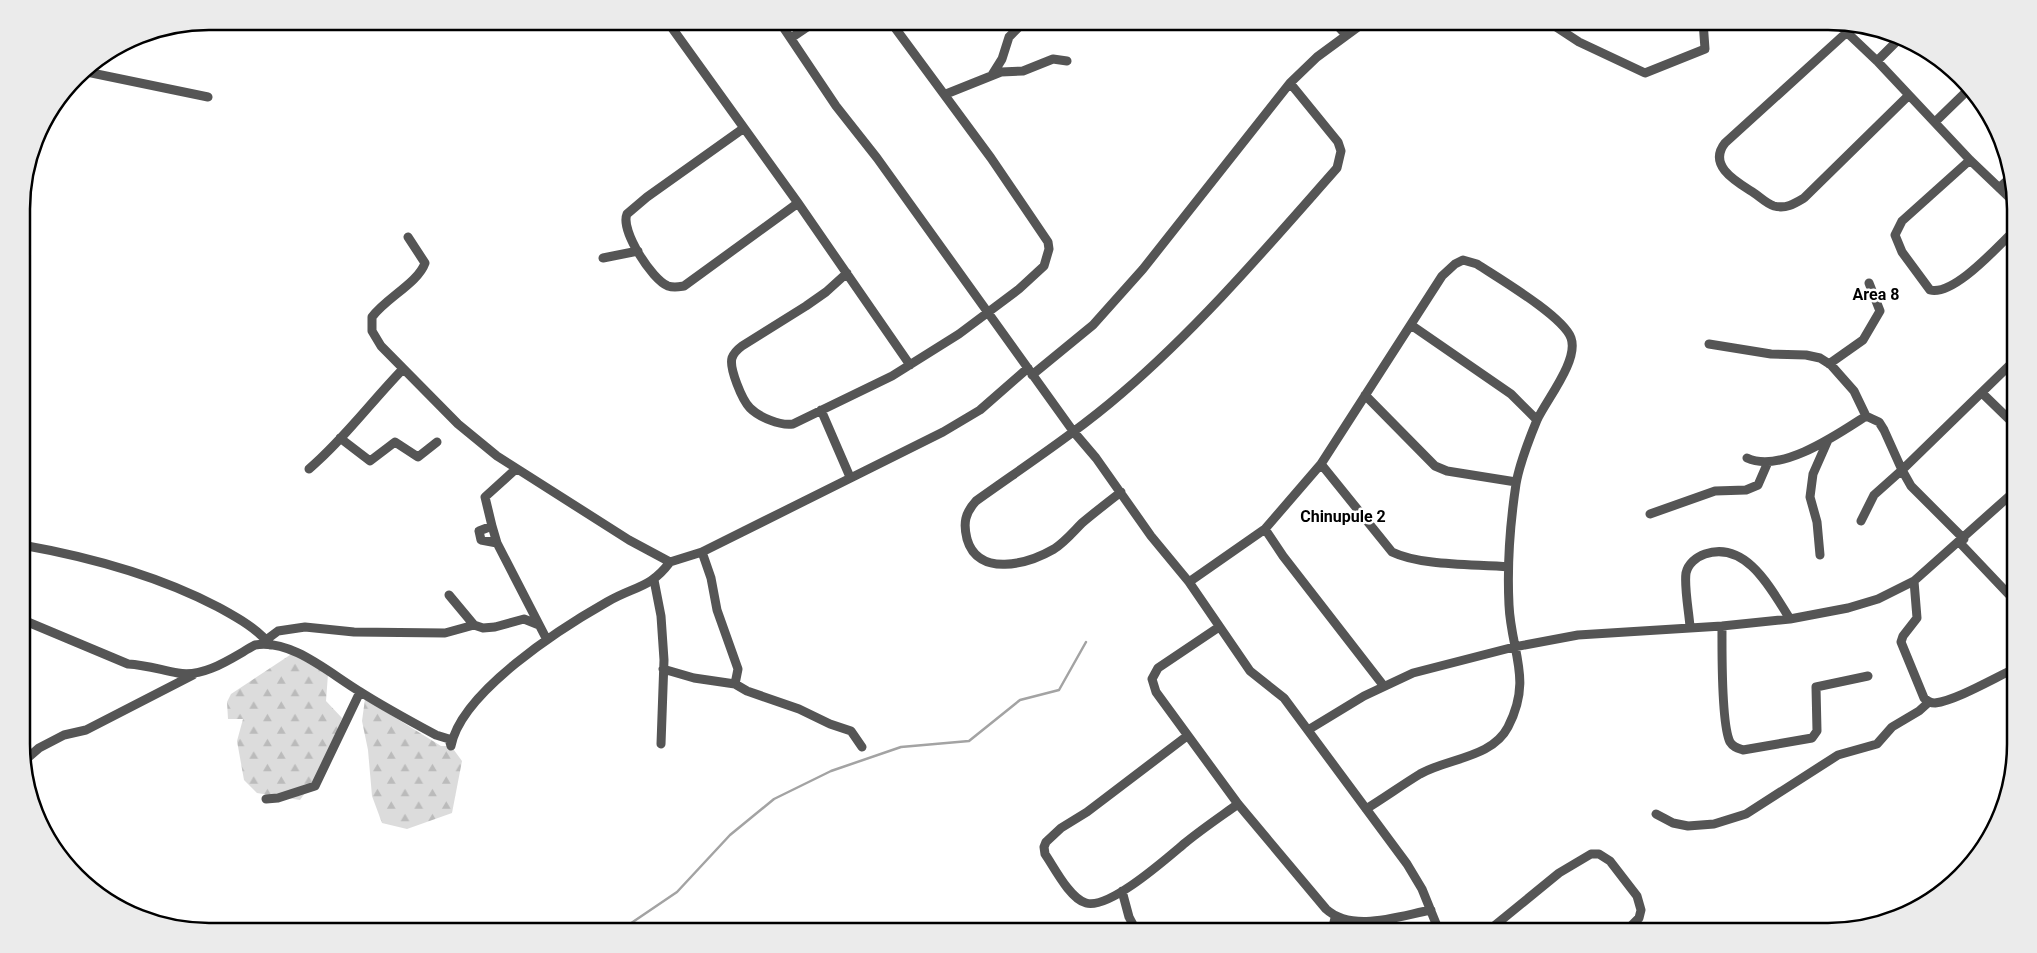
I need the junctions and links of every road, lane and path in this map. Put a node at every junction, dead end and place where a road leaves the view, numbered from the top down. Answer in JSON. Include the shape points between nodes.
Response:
{"nodes":[{"id":1,"x":673,"y":30,"type":"edge"},
{"id":2,"x":786,"y":30,"type":"edge"},
{"id":3,"x":803,"y":30,"type":"edge"},
{"id":4,"x":897,"y":30,"type":"edge"},
{"id":5,"x":1016,"y":30,"type":"edge"},
{"id":6,"x":1341,"y":30,"type":"edge"},
{"id":7,"x":1353,"y":30,"type":"edge"},
{"id":8,"x":1561,"y":30,"type":"edge"},
{"id":9,"x":1704,"y":30,"type":"edge"},
{"id":10,"x":1844,"y":31,"type":"edge"},
{"id":11,"x":1846,"y":33,"type":"junction"},
{"id":12,"x":1346,"y":35,"type":"junction"},
{"id":13,"x":791,"y":38,"type":"junction"},
{"id":14,"x":1895,"y":43,"type":"edge"},
{"id":15,"x":1066,"y":61,"type":"dead end"},
{"id":16,"x":1877,"y":61,"type":"junction"},
{"id":17,"x":92,"y":73,"type":"edge"},
{"id":18,"x":992,"y":75,"type":"junction"},
{"id":19,"x":1290,"y":83,"type":"junction"},
{"id":20,"x":1965,"y":93,"type":"edge"},
{"id":21,"x":946,"y":94,"type":"junction"},
{"id":22,"x":1908,"y":96,"type":"junction"},
{"id":23,"x":208,"y":97,"type":"dead end"},
{"id":24,"x":1934,"y":122,"type":"junction"},
{"id":25,"x":744,"y":128,"type":"junction"},
{"id":26,"x":1970,"y":160,"type":"junction"},
{"id":27,"x":2005,"y":183,"type":"edge"},
{"id":28,"x":1999,"y":188,"type":"junction"},
{"id":29,"x":2007,"y":195,"type":"edge"},
{"id":30,"x":798,"y":203,"type":"junction"},
{"id":31,"x":408,"y":237,"type":"dead end"},
{"id":32,"x":2007,"y":237,"type":"edge"},
{"id":33,"x":638,"y":251,"type":"junction"},
{"id":34,"x":604,"y":258,"type":"dead end"},
{"id":35,"x":847,"y":273,"type":"junction"},
{"id":36,"x":1869,"y":283,"type":"dead end"},
{"id":37,"x":988,"y":313,"type":"junction"},
{"id":38,"x":1411,"y":325,"type":"junction"},
{"id":39,"x":1709,"y":344,"type":"dead end"},
{"id":40,"x":1829,"y":364,"type":"junction"},
{"id":41,"x":910,"y":366,"type":"junction"},
{"id":42,"x":2007,"y":368,"type":"edge"},
{"id":43,"x":403,"y":369,"type":"junction"},
{"id":44,"x":1030,"y":372,"type":"junction"},
{"id":45,"x":1982,"y":393,"type":"junction"},
{"id":46,"x":1365,"y":395,"type":"junction"},
{"id":47,"x":821,"y":410,"type":"junction"},
{"id":48,"x":1866,"y":416,"type":"junction"},
{"id":49,"x":2007,"y":416,"type":"edge"},
{"id":50,"x":1537,"y":420,"type":"junction"},
{"id":51,"x":1073,"y":432,"type":"junction"},
{"id":52,"x":340,"y":438,"type":"junction"},
{"id":53,"x":1828,"y":440,"type":"junction"},
{"id":54,"x":437,"y":442,"type":"dead end"},
{"id":55,"x":1747,"y":458,"type":"dead end"},
{"id":56,"x":1768,"y":462,"type":"junction"},
{"id":57,"x":1321,"y":464,"type":"junction"},
{"id":58,"x":309,"y":469,"type":"dead end"},
{"id":59,"x":516,"y":469,"type":"junction"},
{"id":60,"x":1902,"y":470,"type":"junction"},
{"id":61,"x":850,"y":478,"type":"junction"},
{"id":62,"x":1516,"y":482,"type":"junction"},
{"id":63,"x":1121,"y":492,"type":"junction"},
{"id":64,"x":2007,"y":499,"type":"edge"},
{"id":65,"x":1650,"y":514,"type":"dead end"},
{"id":66,"x":1861,"y":521,"type":"dead end"},
{"id":67,"x":492,"y":526,"type":"junction"},
{"id":68,"x":1265,"y":529,"type":"junction"},
{"id":69,"x":1962,"y":541,"type":"junction"},
{"id":70,"x":497,"y":543,"type":"junction"},
{"id":71,"x":30,"y":546,"type":"edge"},
{"id":72,"x":702,"y":552,"type":"junction"},
{"id":73,"x":1820,"y":555,"type":"dead end"},
{"id":74,"x":670,"y":562,"type":"junction"},
{"id":75,"x":1508,"y":567,"type":"junction"},
{"id":76,"x":654,"y":580,"type":"junction"},
{"id":77,"x":1914,"y":581,"type":"junction"},
{"id":78,"x":1189,"y":582,"type":"junction"},
{"id":79,"x":2007,"y":592,"type":"edge"},
{"id":80,"x":449,"y":595,"type":"dead end"},
{"id":81,"x":1790,"y":619,"type":"junction"},
{"id":82,"x":30,"y":623,"type":"edge"},
{"id":83,"x":539,"y":625,"type":"junction"},
{"id":84,"x":474,"y":626,"type":"junction"},
{"id":85,"x":1722,"y":626,"type":"junction"},
{"id":86,"x":1219,"y":627,"type":"junction"},
{"id":87,"x":1690,"y":627,"type":"junction"},
{"id":88,"x":546,"y":638,"type":"junction"},
{"id":89,"x":268,"y":642,"type":"junction"},
{"id":90,"x":1514,"y":647,"type":"junction"},
{"id":91,"x":663,"y":669,"type":"junction"},
{"id":92,"x":2007,"y":672,"type":"edge"},
{"id":93,"x":197,"y":673,"type":"junction"},
{"id":94,"x":1868,"y":676,"type":"dead end"},
{"id":95,"x":734,"y":684,"type":"junction"},
{"id":96,"x":1384,"y":685,"type":"junction"},
{"id":97,"x":360,"y":692,"type":"junction"},
{"id":98,"x":1929,"y":702,"type":"junction"},
{"id":99,"x":1308,"y":730,"type":"junction"},
{"id":100,"x":1187,"y":736,"type":"junction"},
{"id":101,"x":661,"y":744,"type":"dead end"},
{"id":102,"x":862,"y":747,"type":"dead end"},
{"id":103,"x":30,"y":756,"type":"edge"},
{"id":104,"x":266,"y":798,"type":"dead end"},
{"id":105,"x":1238,"y":804,"type":"junction"},
{"id":106,"x":1366,"y":809,"type":"junction"},
{"id":107,"x":1656,"y":814,"type":"dead end"},
{"id":108,"x":1122,"y":891,"type":"junction"},
{"id":109,"x":1431,"y":910,"type":"junction"},
{"id":110,"x":1335,"y":918,"type":"junction"},
{"id":111,"x":1134,"y":923,"type":"edge"},
{"id":112,"x":1334,"y":923,"type":"edge"},
{"id":113,"x":1436,"y":923,"type":"edge"},
{"id":114,"x":1499,"y":923,"type":"edge"},
{"id":115,"x":1634,"y":923,"type":"edge"}],
"edges":[{"from":1,"to":25,"type":"street"},
{"from":2,"to":13,"type":"street"},
{"from":3,"to":13,"type":"street"},
{"from":4,"to":21,"type":"street"},
{"from":5,"to":18,"type":"street"},
{"from":6,"to":12,"type":"street"},
{"from":7,"to":12,"type":"street"},
{"from":8,"to":9,"type":"street","via":[[1645,73],[1705,49]]},
{"from":10,"to":11,"type":"street"},
{"from":11,"to":16,"type":"street"},
{"from":11,"to":22,"type":"street","via":[[1720,149],[1721,167],[1728,176],[1773,206],[1790,206],[1804,198]]},
{"from":12,"to":19,"type":"street"},
{"from":13,"to":37,"type":"street","via":[[836,106]]},
{"from":14,"to":16,"type":"street"},
{"from":15,"to":18,"type":"street","via":[[1053,59],[1023,70]]},
{"from":16,"to":22,"type":"street"},
{"from":17,"to":23,"type":"street"},
{"from":18,"to":21,"type":"street"},
{"from":19,"to":44,"type":"street","via":[[1143,269],[1093,325]]},
{"from":19,"to":51,"type":"street","via":[[1338,142],[1341,151],[1336,168],[1190,331]]},
{"from":20,"to":24,"type":"street"},
{"from":21,"to":37,"type":"street","via":[[1050,249],[1044,266]]},
{"from":22,"to":24,"type":"street"},
{"from":24,"to":26,"type":"street"},
{"from":25,"to":30,"type":"street"},
{"from":25,"to":33,"type":"street","via":[[627,214],[626,224]]},
{"from":26,"to":28,"type":"street"},
{"from":26,"to":32,"type":"street","via":[[1902,221],[1895,235],[1902,252],[1930,290],[1937,292],[1957,283]]},
{"from":27,"to":28,"type":"street"},
{"from":28,"to":29,"type":"street"},
{"from":30,"to":33,"type":"street","via":[[684,286],[667,286]]},
{"from":30,"to":35,"type":"street"},
{"from":31,"to":43,"type":"street","via":[[425,263],[422,272],[377,310],[370,323],[378,342]]},
{"from":33,"to":34,"type":"street"},
{"from":35,"to":41,"type":"street"},
{"from":35,"to":47,"type":"street","via":[[820,297],[742,346],[732,358],[733,373],[746,403],[755,412],[787,425]]},
{"from":36,"to":40,"type":"street","via":[[1880,311],[1863,340]]},
{"from":37,"to":41,"type":"street"},
{"from":37,"to":44,"type":"street"},
{"from":38,"to":46,"type":"street"},
{"from":38,"to":50,"type":"street","via":[[1490,378],[1521,402]]},
{"from":38,"to":50,"type":"street","via":[[1442,276],[1463,260],[1477,264],[1562,322],[1571,338],[1572,357]]},
{"from":39,"to":40,"type":"street","via":[[1771,354],[1806,355]]},
{"from":40,"to":48,"type":"street","via":[[1854,390]]},
{"from":41,"to":47,"type":"street"},
{"from":42,"to":45,"type":"street"},
{"from":43,"to":52,"type":"street"},
{"from":43,"to":59,"type":"street","via":[[458,424]]},
{"from":44,"to":51,"type":"street"},
{"from":44,"to":61,"type":"street","via":[[980,410],[943,432]]},
{"from":45,"to":49,"type":"street"},
{"from":45,"to":60,"type":"street"},
{"from":46,"to":57,"type":"street"},
{"from":46,"to":62,"type":"street","via":[[1440,469]]},
{"from":47,"to":61,"type":"street"},
{"from":48,"to":53,"type":"street"},
{"from":48,"to":60,"type":"street","via":[[1879,422]]},
{"from":50,"to":62,"type":"street"},
{"from":51,"to":63,"type":"street"},
{"from":51,"to":63,"type":"street","via":[[969,508],[964,526],[969,545],[978,558],[985,563],[1000,564],[1040,555],[1064,542]]},
{"from":52,"to":54,"type":"street","via":[[370,461],[395,442],[418,457]]},
{"from":52,"to":58,"type":"street"},
{"from":53,"to":56,"type":"street"},
{"from":53,"to":73,"type":"street","via":[[1813,474],[1810,497],[1817,522]]},
{"from":55,"to":56,"type":"street"},
{"from":56,"to":65,"type":"street","via":[[1758,485],[1752,488],[1715,491]]},
{"from":57,"to":68,"type":"street"},
{"from":57,"to":75,"type":"street","via":[[1392,552],[1404,558],[1425,561]]},
{"from":59,"to":67,"type":"street","via":[[485,497]]},
{"from":59,"to":74,"type":"street"},
{"from":60,"to":66,"type":"street","via":[[1874,495]]},
{"from":60,"to":69,"type":"street","via":[[1911,486]]},
{"from":61,"to":72,"type":"street"},
{"from":62,"to":75,"type":"street"},
{"from":63,"to":78,"type":"street","via":[[1151,536]]},
{"from":64,"to":69,"type":"street"},
{"from":67,"to":70,"type":"street"},
{"from":67,"to":70,"type":"street","via":[[479,531],[481,540]]},
{"from":68,"to":78,"type":"street"},
{"from":68,"to":96,"type":"street"},
{"from":69,"to":77,"type":"street"},
{"from":69,"to":79,"type":"street"},
{"from":70,"to":83,"type":"street"},
{"from":71,"to":89,"type":"street","via":[[74,554],[184,589],[236,617]]},
{"from":72,"to":74,"type":"street"},
{"from":72,"to":95,"type":"street","via":[[717,610],[738,669]]},
{"from":74,"to":76,"type":"street"},
{"from":75,"to":90,"type":"street"},
{"from":76,"to":88,"type":"street","via":[[608,601]]},
{"from":76,"to":91,"type":"street","via":[[661,616]]},
{"from":77,"to":81,"type":"street","via":[[1878,599]]},
{"from":77,"to":98,"type":"street","via":[[1917,618],[1902,642],[1924,698]]},
{"from":78,"to":86,"type":"street"},
{"from":80,"to":84,"type":"street"},
{"from":81,"to":85,"type":"street"},
{"from":81,"to":87,"type":"street","via":[[1762,575],[1752,566],[1724,553],[1710,553],[1690,564],[1686,573]]},
{"from":82,"to":93,"type":"street","via":[[128,664],[180,674]]},
{"from":83,"to":84,"type":"street","via":[[524,619],[495,627]]},
{"from":83,"to":88,"type":"street"},
{"from":84,"to":89,"type":"street","via":[[446,633],[354,632],[305,627],[278,631]]},
{"from":85,"to":87,"type":"street"},
{"from":85,"to":94,"type":"street","via":[[1722,679],[1728,735],[1735,747],[1742,750],[1812,738],[1817,731],[1816,687]]},
{"from":86,"to":99,"type":"street","via":[[1250,671],[1284,698]]},
{"from":86,"to":100,"type":"street","via":[[1154,672],[1152,679],[1156,692]]},
{"from":87,"to":90,"type":"street","via":[[1578,635]]},
{"from":88,"to":97,"type":"street","via":[[470,707],[451,746],[449,739],[436,735]]},
{"from":89,"to":93,"type":"street"},
{"from":89,"to":97,"type":"street","via":[[307,659]]},
{"from":90,"to":96,"type":"street","via":[[1413,673]]},
{"from":90,"to":106,"type":"street","via":[[1521,667],[1520,692],[1500,739],[1490,747],[1421,774]]},
{"from":91,"to":95,"type":"street"},
{"from":91,"to":101,"type":"street"},
{"from":92,"to":98,"type":"street","via":[[1967,691],[1935,703]]},
{"from":93,"to":103,"type":"street","via":[[86,730],[64,735]]},
{"from":95,"to":102,"type":"street","via":[[851,731]]},
{"from":96,"to":99,"type":"street"},
{"from":97,"to":104,"type":"street","via":[[315,786],[278,798]]},
{"from":98,"to":107,"type":"street","via":[[1892,727],[1877,744],[1838,755],[1746,814],[1714,824],[1688,826]]},
{"from":99,"to":106,"type":"street"},
{"from":100,"to":105,"type":"street"},
{"from":100,"to":108,"type":"street","via":[[1046,842],[1045,854],[1078,900],[1096,904]]},
{"from":105,"to":108,"type":"street"},
{"from":105,"to":110,"type":"street"},
{"from":106,"to":109,"type":"street","via":[[1407,864]]},
{"from":108,"to":111,"type":"street"},
{"from":109,"to":110,"type":"street","via":[[1371,921]]},
{"from":109,"to":113,"type":"street"},
{"from":110,"to":112,"type":"street"},
{"from":114,"to":115,"type":"street","via":[[1559,874],[1591,854],[1600,854],[1610,861],[1637,896],[1641,910]]}]}
